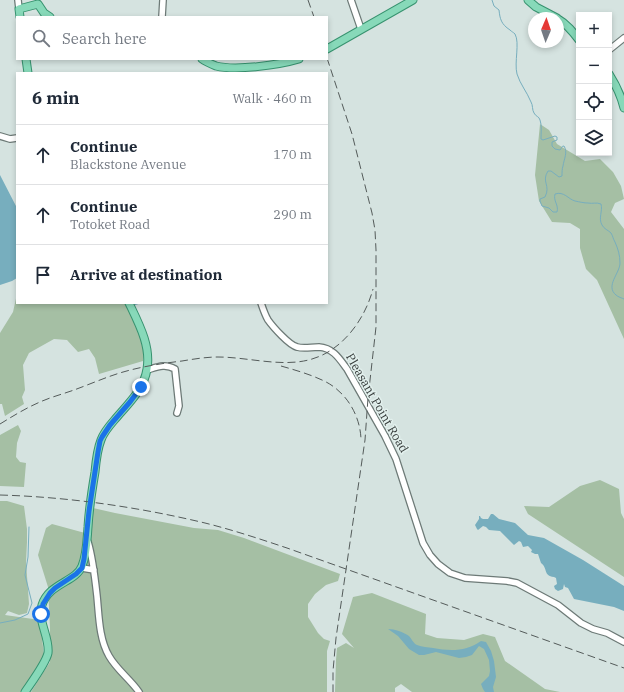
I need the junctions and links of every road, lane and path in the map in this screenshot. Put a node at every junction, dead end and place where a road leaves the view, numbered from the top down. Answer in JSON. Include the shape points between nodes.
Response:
{"nodes":[{"id":1,"x":18,"y":0,"type":"edge"},
{"id":2,"x":162,"y":0,"type":"edge"},
{"id":3,"x":351,"y":0,"type":"edge"},
{"id":4,"x":413,"y":0,"type":"edge"},
{"id":5,"x":528,"y":0,"type":"edge"},
{"id":6,"x":36,"y":2,"type":"edge"},
{"id":7,"x":19,"y":9,"type":"junction"},
{"id":8,"x":546,"y":12,"type":"edge"},
{"id":9,"x":20,"y":16,"type":"edge"},
{"id":10,"x":48,"y":16,"type":"edge"},
{"id":11,"x":162,"y":16,"type":"edge"},
{"id":12,"x":564,"y":23,"type":"edge"},
{"id":13,"x":361,"y":29,"type":"junction"},
{"id":14,"x":576,"y":36,"type":"edge"},
{"id":15,"x":624,"y":38,"type":"edge"},
{"id":16,"x":328,"y":48,"type":"edge"},
{"id":17,"x":612,"y":48,"type":"edge"},
{"id":18,"x":26,"y":60,"type":"edge"},
{"id":19,"x":204,"y":60,"type":"edge"},
{"id":20,"x":295,"y":60,"type":"edge"},
{"id":21,"x":28,"y":72,"type":"edge"},
{"id":22,"x":612,"y":79,"type":"edge"},
{"id":23,"x":624,"y":108,"type":"edge"},
{"id":24,"x":0,"y":136,"type":"edge"},
{"id":25,"x":16,"y":138,"type":"edge"},
{"id":26,"x":130,"y":304,"type":"edge"},
{"id":27,"x":261,"y":304,"type":"edge"},
{"id":28,"x":147,"y":370,"type":"junction"},
{"id":29,"x":177,"y":412,"type":"dead end"},
{"id":30,"x":87,"y":537,"type":"junction"},
{"id":31,"x":82,"y":568,"type":"junction"},
{"id":32,"x":94,"y":570,"type":"junction"},
{"id":33,"x":624,"y":642,"type":"edge"},
{"id":34,"x":25,"y":692,"type":"edge"},
{"id":35,"x":138,"y":692,"type":"edge"}],
"edges":[{"from":1,"to":7,"type":"street"},
{"from":2,"to":11,"type":"street"},
{"from":3,"to":13,"type":"street"},
{"from":4,"to":13,"type":"main road"},
{"from":5,"to":8,"type":"main road"},
{"from":6,"to":7,"type":"main road"},
{"from":6,"to":10,"type":"main road"},
{"from":7,"to":9,"type":"main road"},
{"from":12,"to":14,"type":"main road"},
{"from":13,"to":16,"type":"main road"},
{"from":15,"to":17,"type":"street"},
{"from":18,"to":21,"type":"main road"},
{"from":19,"to":20,"type":"main road","via":[[228,68]]},
{"from":22,"to":23,"type":"main road"},
{"from":24,"to":25,"type":"street"},
{"from":26,"to":28,"type":"main road","via":[[146,342]]},
{"from":27,"to":33,"type":"street","name":"Pleasant Point Road","via":[[267,319],[288,341],[296,347],[320,347],[333,352],[346,368],[396,459],[423,543],[438,564],[450,573],[465,578],[507,580],[517,583],[558,605],[582,623]]},
{"from":28,"to":29,"type":"street","via":[[162,365],[175,369]]},
{"from":28,"to":30,"type":"main road","via":[[137,394],[110,425],[100,441]]},
{"from":30,"to":31,"type":"main road"},
{"from":30,"to":32,"type":"street"},
{"from":31,"to":32,"type":"street"},
{"from":31,"to":34,"type":"main road","via":[[55,588],[44,600],[41,614],[47,656]]},
{"from":32,"to":35,"type":"street","via":[[104,644],[110,657]]}]}
